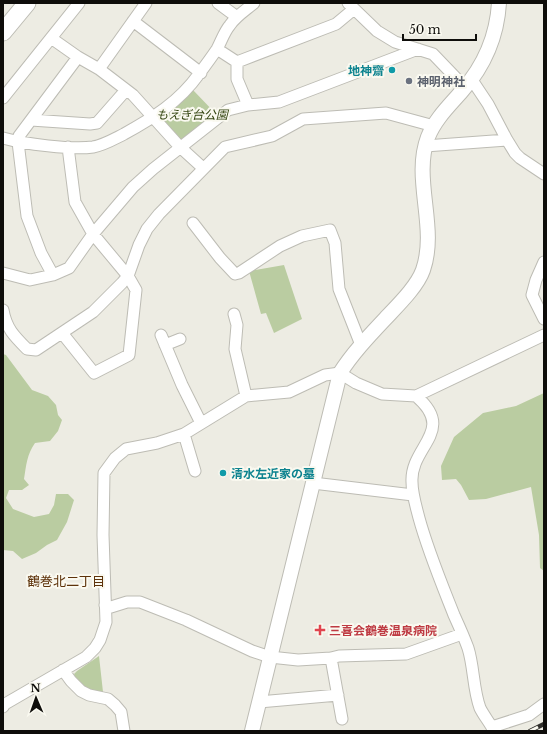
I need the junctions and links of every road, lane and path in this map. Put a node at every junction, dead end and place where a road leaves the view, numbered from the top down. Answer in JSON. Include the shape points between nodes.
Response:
{"nodes":[{"id":1,"x":27,"y":3,"type":"edge"},
{"id":2,"x":79,"y":3,"type":"edge"},
{"id":3,"x":146,"y":3,"type":"edge"},
{"id":4,"x":218,"y":3,"type":"edge"},
{"id":5,"x":254,"y":3,"type":"edge"},
{"id":6,"x":499,"y":3,"type":"edge"},
{"id":7,"x":350,"y":5,"type":"edge"},
{"id":8,"x":237,"y":17,"type":"junction"},
{"id":9,"x":133,"y":21,"type":"junction"},
{"id":10,"x":3,"y":32,"type":"edge"},
{"id":11,"x":52,"y":38,"type":"junction"},
{"id":12,"x":217,"y":49,"type":"junction"},
{"id":13,"x":418,"y":49,"type":"junction"},
{"id":14,"x":78,"y":57,"type":"junction"},
{"id":15,"x":237,"y":62,"type":"junction"},
{"id":16,"x":99,"y":69,"type":"junction"},
{"id":17,"x":201,"y":73,"type":"junction"},
{"id":18,"x":467,"y":85,"type":"junction"},
{"id":19,"x":126,"y":90,"type":"junction"},
{"id":20,"x":3,"y":98,"type":"edge"},
{"id":21,"x":248,"y":105,"type":"junction"},
{"id":22,"x":153,"y":118,"type":"junction"},
{"id":23,"x":31,"y":120,"type":"junction"},
{"id":24,"x":434,"y":126,"type":"junction"},
{"id":25,"x":3,"y":138,"type":"edge"},
{"id":26,"x":507,"y":140,"type":"junction"},
{"id":27,"x":18,"y":142,"type":"junction"},
{"id":28,"x":425,"y":146,"type":"junction"},
{"id":29,"x":68,"y":147,"type":"junction"},
{"id":30,"x":180,"y":147,"type":"junction"},
{"id":31,"x":203,"y":168,"type":"junction"},
{"id":32,"x":544,"y":174,"type":"edge"},
{"id":33,"x":193,"y":223,"type":"dead end"},
{"id":34,"x":93,"y":234,"type":"junction"},
{"id":35,"x":544,"y":262,"type":"edge"},
{"id":36,"x":3,"y":273,"type":"edge"},
{"id":37,"x":53,"y":276,"type":"junction"},
{"id":38,"x":128,"y":276,"type":"junction"},
{"id":39,"x":3,"y":310,"type":"edge"},
{"id":40,"x":234,"y":314,"type":"dead end"},
{"id":41,"x":544,"y":319,"type":"edge"},
{"id":42,"x":62,"y":333,"type":"junction"},
{"id":43,"x":544,"y":335,"type":"edge"},
{"id":44,"x":180,"y":339,"type":"dead end"},
{"id":45,"x":361,"y":345,"type":"junction"},
{"id":46,"x":340,"y":373,"type":"junction"},
{"id":47,"x":246,"y":396,"type":"junction"},
{"id":48,"x":416,"y":396,"type":"junction"},
{"id":49,"x":202,"y":423,"type":"junction"},
{"id":50,"x":184,"y":434,"type":"junction"},
{"id":51,"x":195,"y":471,"type":"dead end"},
{"id":52,"x":313,"y":483,"type":"junction"},
{"id":53,"x":413,"y":495,"type":"junction"},
{"id":54,"x":105,"y":605,"type":"junction"},
{"id":55,"x":462,"y":634,"type":"junction"},
{"id":56,"x":270,"y":657,"type":"junction"},
{"id":57,"x":331,"y":658,"type":"junction"},
{"id":58,"x":63,"y":670,"type":"junction"},
{"id":59,"x":338,"y":695,"type":"junction"},
{"id":60,"x":259,"y":702,"type":"junction"},
{"id":61,"x":544,"y":704,"type":"edge"},
{"id":62,"x":3,"y":707,"type":"edge"},
{"id":63,"x":342,"y":719,"type":"dead end"},
{"id":64,"x":493,"y":729,"type":"edge"},
{"id":65,"x":124,"y":731,"type":"edge"},
{"id":66,"x":252,"y":731,"type":"edge"}],
"edges":[{"from":1,"to":10,"type":"highway"},
{"from":2,"to":11,"type":"street"},
{"from":3,"to":9,"type":"street"},
{"from":4,"to":8,"type":"street"},
{"from":5,"to":8,"type":"street"},
{"from":6,"to":18,"type":"main road","via":[[495,31],[488,51]]},
{"from":7,"to":13,"type":"street","via":[[377,31],[396,42]]},
{"from":7,"to":15,"type":"street","via":[[336,24]]},
{"from":8,"to":12,"type":"street","via":[[228,27]]},
{"from":9,"to":16,"type":"street"},
{"from":9,"to":17,"type":"street"},
{"from":11,"to":14,"type":"street"},
{"from":11,"to":20,"type":"street"},
{"from":12,"to":15,"type":"street"},
{"from":12,"to":17,"type":"street"},
{"from":13,"to":18,"type":"street","via":[[433,54],[457,80]]},
{"from":13,"to":21,"type":"street","via":[[279,102]]},
{"from":14,"to":16,"type":"street"},
{"from":14,"to":23,"type":"street"},
{"from":15,"to":21,"type":"street","via":[[237,79]]},
{"from":16,"to":19,"type":"street"},
{"from":17,"to":22,"type":"street","via":[[174,102]]},
{"from":18,"to":24,"type":"main road"},
{"from":18,"to":26,"type":"street","via":[[488,104]]},
{"from":19,"to":22,"type":"street"},
{"from":19,"to":23,"type":"street","via":[[97,123]]},
{"from":21,"to":30,"type":"street","via":[[228,110]]},
{"from":22,"to":29,"type":"street","via":[[108,142],[93,147]]},
{"from":22,"to":30,"type":"street"},
{"from":23,"to":27,"type":"street","via":[[18,136]]},
{"from":24,"to":28,"type":"main road"},
{"from":24,"to":31,"type":"street","via":[[386,113],[303,118],[272,136],[225,147]]},
{"from":25,"to":27,"type":"street"},
{"from":26,"to":28,"type":"street"},
{"from":26,"to":32,"type":"street","via":[[514,153]]},
{"from":27,"to":29,"type":"street"},
{"from":27,"to":37,"type":"street","via":[[27,216],[40,253]]},
{"from":28,"to":45,"type":"main road","via":[[423,168],[428,233],[423,270],[401,301]]},
{"from":29,"to":34,"type":"street","via":[[75,202]]},
{"from":30,"to":31,"type":"street"},
{"from":30,"to":34,"type":"street","via":[[134,187]]},
{"from":31,"to":38,"type":"street","via":[[147,228]]},
{"from":33,"to":45,"type":"street","via":[[235,274],[280,246],[302,236],[330,230],[335,243],[339,289]]},
{"from":34,"to":37,"type":"street","via":[[68,268]]},
{"from":34,"to":38,"type":"street"},
{"from":35,"to":41,"type":"street","via":[[532,296]]},
{"from":36,"to":37,"type":"street","via":[[30,280]]},
{"from":38,"to":42,"type":"street","via":[[93,312]]},
{"from":38,"to":42,"type":"street","via":[[136,290],[129,356],[94,373]]},
{"from":39,"to":42,"type":"street","via":[[11,334],[27,349],[36,350]]},
{"from":40,"to":47,"type":"street","via":[[237,325],[235,349]]},
{"from":43,"to":48,"type":"street"},
{"from":44,"to":49,"type":"street","via":[[163,340]]},
{"from":45,"to":46,"type":"main road"},
{"from":46,"to":47,"type":"street","via":[[325,375],[289,392]]},
{"from":46,"to":48,"type":"street","via":[[382,394]]},
{"from":46,"to":52,"type":"main road"},
{"from":47,"to":49,"type":"street"},
{"from":48,"to":53,"type":"street","via":[[430,410],[433,429],[412,472]]},
{"from":49,"to":50,"type":"street"},
{"from":50,"to":51,"type":"street"},
{"from":50,"to":54,"type":"street","via":[[158,443],[126,449],[115,458],[104,473],[102,535]]},
{"from":52,"to":53,"type":"street"},
{"from":52,"to":56,"type":"main road"},
{"from":53,"to":55,"type":"street","via":[[427,546]]},
{"from":54,"to":56,"type":"street","via":[[112,607],[127,602],[140,602]]},
{"from":54,"to":58,"type":"street","via":[[106,622],[95,648],[86,657]]},
{"from":55,"to":57,"type":"street","via":[[406,654]]},
{"from":55,"to":64,"type":"street","via":[[468,648],[480,706]]},
{"from":56,"to":57,"type":"street","via":[[298,660]]},
{"from":56,"to":60,"type":"main road"},
{"from":57,"to":59,"type":"street"},
{"from":58,"to":62,"type":"street"},
{"from":58,"to":65,"type":"street","via":[[81,691],[108,699],[115,705],[122,712]]},
{"from":59,"to":60,"type":"street"},
{"from":59,"to":63,"type":"street"},
{"from":60,"to":66,"type":"main road"},
{"from":61,"to":64,"type":"street","via":[[529,715]]}]}
